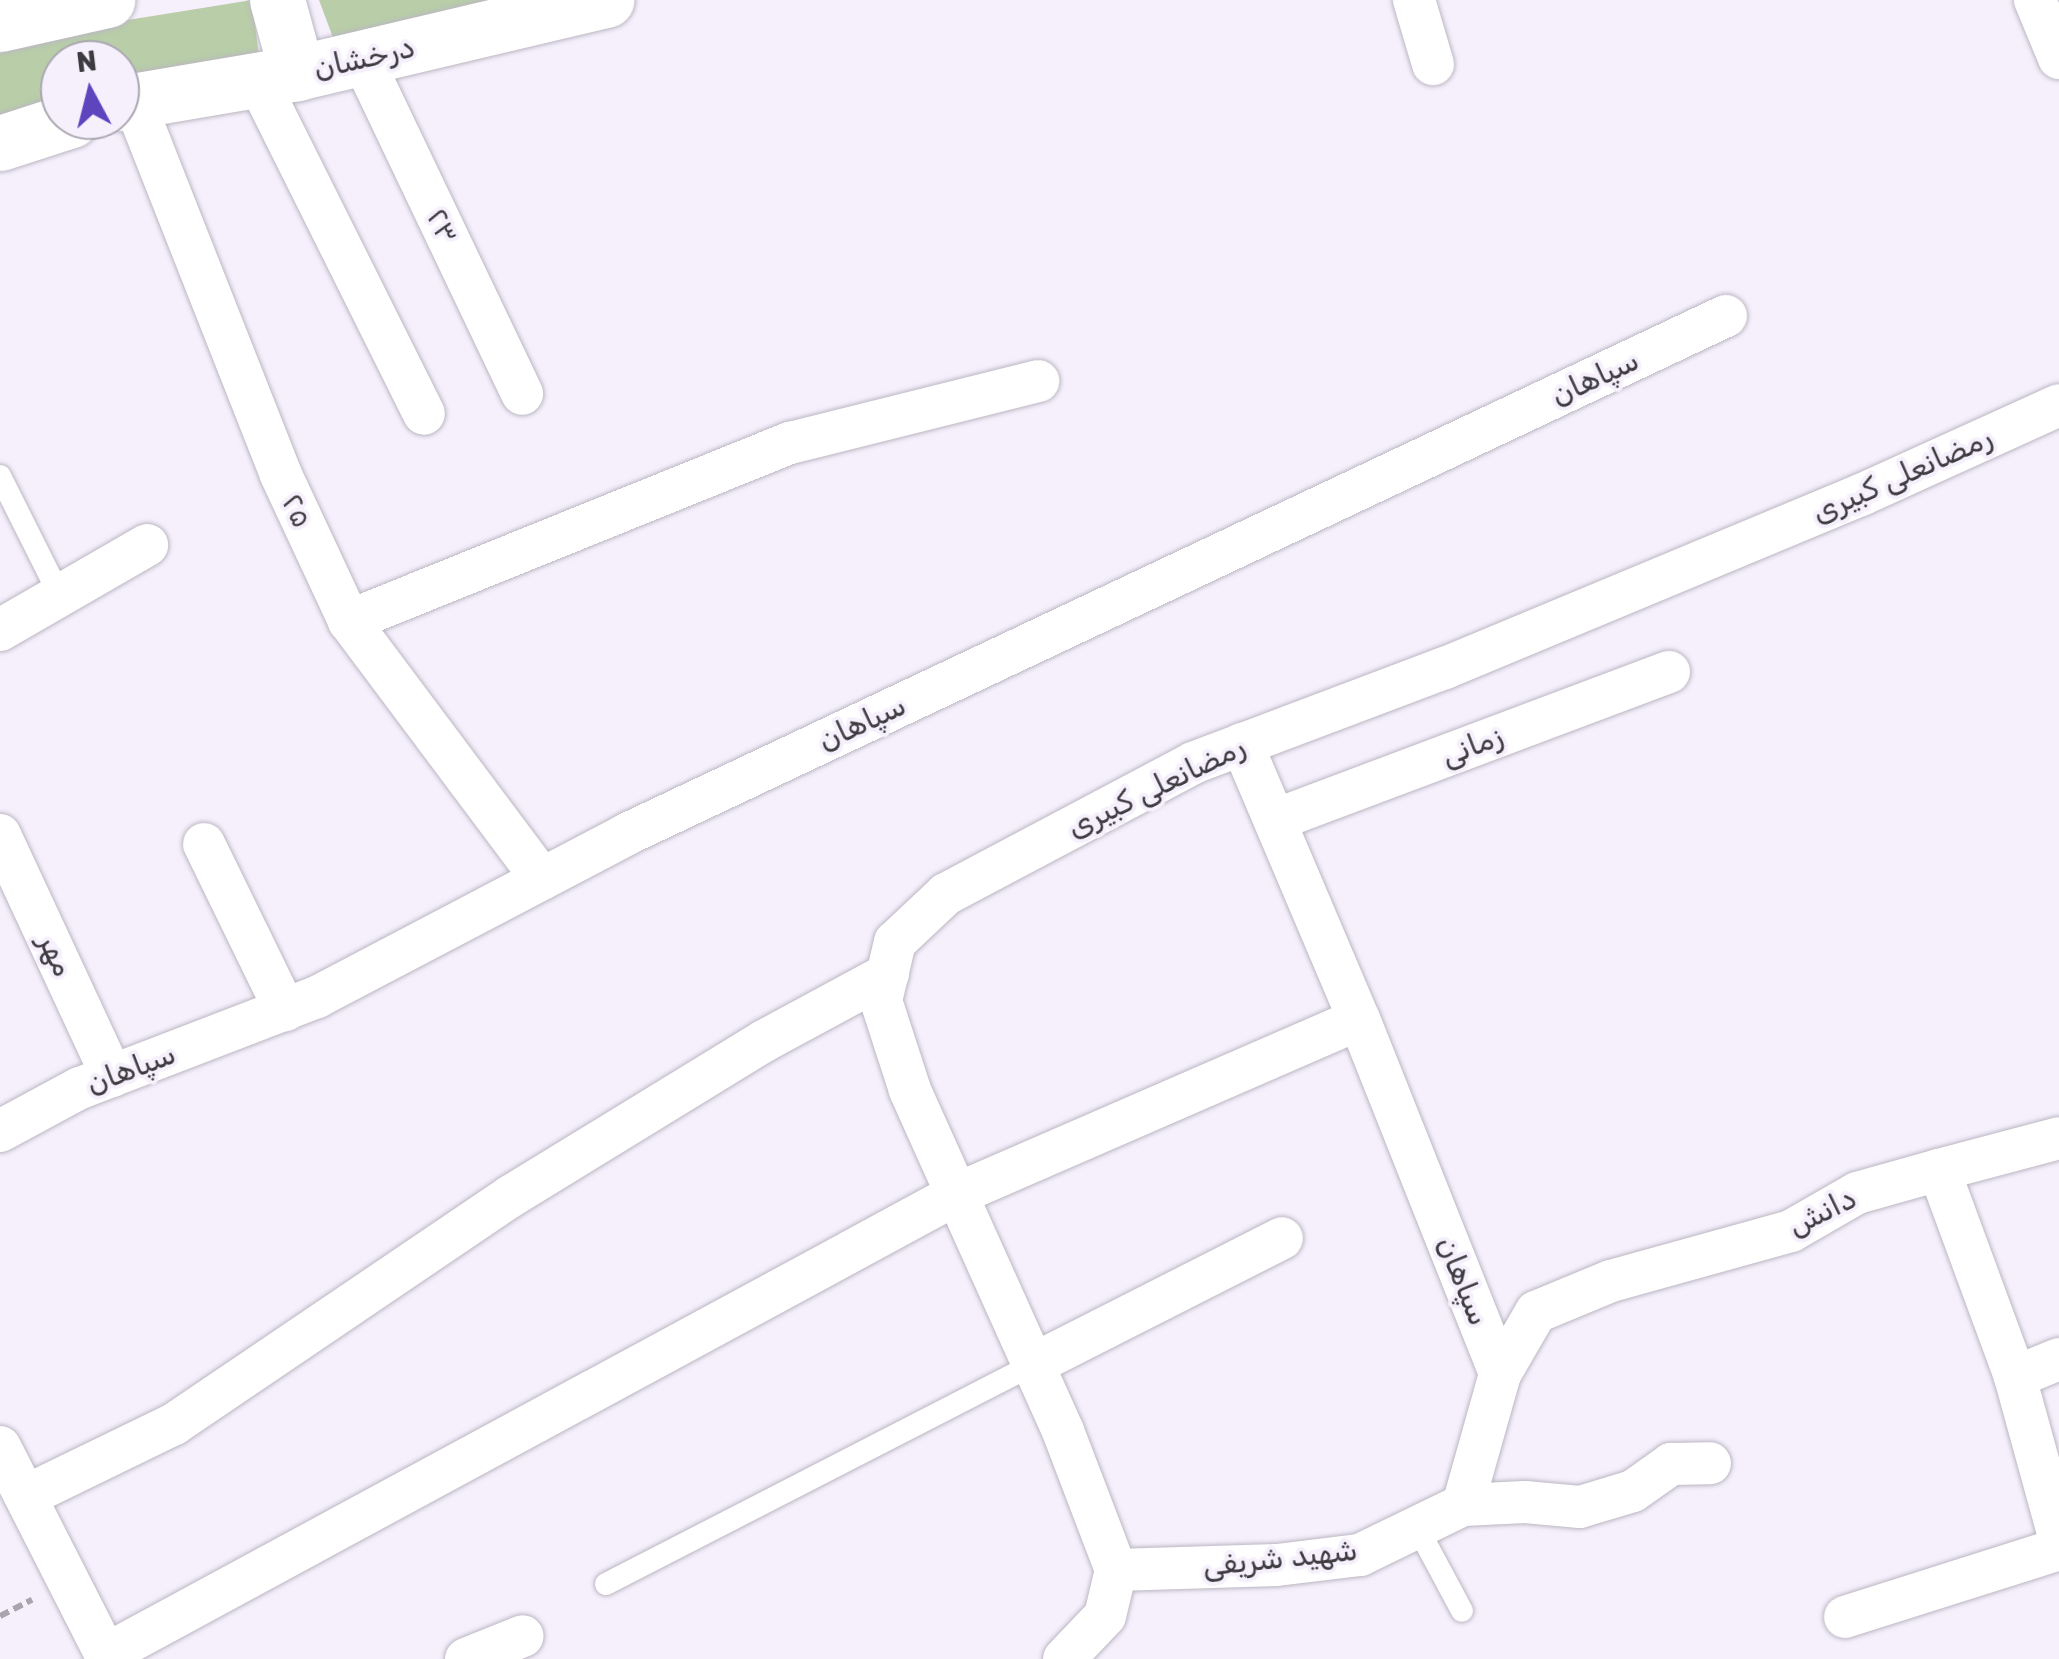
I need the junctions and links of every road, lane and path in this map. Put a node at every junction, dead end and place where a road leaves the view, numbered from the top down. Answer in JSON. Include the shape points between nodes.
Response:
{"nodes":[{"id":1,"x":107,"y":0,"type":"edge"},
{"id":2,"x":277,"y":0,"type":"edge"},
{"id":3,"x":606,"y":0,"type":"edge"},
{"id":4,"x":1414,"y":0,"type":"edge"},
{"id":5,"x":2035,"y":0,"type":"edge"},
{"id":6,"x":0,"y":24,"type":"edge"},
{"id":7,"x":362,"y":58,"type":"junction"},
{"id":8,"x":2059,"y":58,"type":"edge"},
{"id":9,"x":1433,"y":64,"type":"dead end"},
{"id":10,"x":277,"y":76,"type":"junction"},
{"id":11,"x":140,"y":99,"type":"edge"},
{"id":12,"x":40,"y":130,"type":"edge"},
{"id":13,"x":140,"y":135,"type":"edge"},
{"id":14,"x":0,"y":143,"type":"edge"},
{"id":15,"x":1726,"y":316,"type":"dead end"},
{"id":16,"x":1038,"y":382,"type":"dead end"},
{"id":17,"x":522,"y":394,"type":"dead end"},
{"id":18,"x":2059,"y":405,"type":"edge"},
{"id":19,"x":424,"y":414,"type":"dead end"},
{"id":20,"x":0,"y":476,"type":"edge"},
{"id":21,"x":147,"y":546,"type":"dead end"},
{"id":22,"x":60,"y":596,"type":"junction"},
{"id":23,"x":350,"y":621,"type":"junction"},
{"id":24,"x":0,"y":630,"type":"edge"},
{"id":25,"x":1669,"y":672,"type":"dead end"},
{"id":26,"x":1242,"y":744,"type":"junction"},
{"id":27,"x":1275,"y":820,"type":"junction"},
{"id":28,"x":0,"y":834,"type":"edge"},
{"id":29,"x":204,"y":844,"type":"dead end"},
{"id":30,"x":542,"y":879,"type":"junction"},
{"id":31,"x":888,"y":974,"type":"junction"},
{"id":32,"x":285,"y":1010,"type":"junction"},
{"id":33,"x":1358,"y":1019,"type":"junction"},
{"id":34,"x":112,"y":1076,"type":"junction"},
{"id":35,"x":0,"y":1131,"type":"edge"},
{"id":36,"x":2059,"y":1138,"type":"edge"},
{"id":37,"x":1939,"y":1170,"type":"junction"},
{"id":38,"x":957,"y":1194,"type":"junction"},
{"id":39,"x":1282,"y":1238,"type":"dead end"},
{"id":40,"x":2059,"y":1359,"type":"edge"},
{"id":41,"x":1034,"y":1364,"type":"junction"},
{"id":42,"x":1500,"y":1374,"type":"junction"},
{"id":43,"x":2015,"y":1377,"type":"junction"},
{"id":44,"x":0,"y":1447,"type":"edge"},
{"id":45,"x":1710,"y":1463,"type":"dead end"},
{"id":46,"x":13,"y":1500,"type":"edge"},
{"id":47,"x":1463,"y":1505,"type":"junction"},
{"id":48,"x":1417,"y":1527,"type":"junction"},
{"id":49,"x":2059,"y":1538,"type":"edge"},
{"id":50,"x":2059,"y":1549,"type":"edge"},
{"id":51,"x":1116,"y":1570,"type":"junction"},
{"id":52,"x":606,"y":1584,"type":"dead end"},
{"id":53,"x":1462,"y":1611,"type":"dead end"},
{"id":54,"x":1845,"y":1618,"type":"dead end"},
{"id":55,"x":523,"y":1636,"type":"dead end"},
{"id":56,"x":106,"y":1657,"type":"edge"},
{"id":57,"x":466,"y":1659,"type":"edge"},
{"id":58,"x":1064,"y":1659,"type":"edge"}],
"edges":[{"from":1,"to":6,"type":"main road"},
{"from":2,"to":10,"type":"main road"},
{"from":3,"to":7,"type":"main road","name":"درخشان"},
{"from":4,"to":9,"type":"street"},
{"from":5,"to":8,"type":"street"},
{"from":7,"to":10,"type":"main road","name":"درخشان"},
{"from":7,"to":17,"type":"street","name":"۲۳"},
{"from":10,"to":11,"type":"main road","name":"درخشان"},
{"from":10,"to":19,"type":"street"},
{"from":12,"to":14,"type":"main road"},
{"from":13,"to":23,"type":"street","name":"۲۵","via":[[281,475]]},
{"from":15,"to":30,"type":"street","name":"سپاهان"},
{"from":16,"to":23,"type":"street","via":[[790,443]]},
{"from":18,"to":26,"type":"street","name":"رمضانعلی کبیری","via":[[1445,668]]},
{"from":20,"to":22,"type":"lane"},
{"from":21,"to":22,"type":"street"},
{"from":22,"to":24,"type":"street"},
{"from":23,"to":30,"type":"street","name":"۲۵"},
{"from":25,"to":27,"type":"street","name":"زمانی"},
{"from":26,"to":27,"type":"street","name":"سپاهان"},
{"from":26,"to":31,"type":"street","name":"رمضانعلی کبیری","via":[[1193,763],[946,894],[895,942]]},
{"from":27,"to":33,"type":"street","name":"سپاهان"},
{"from":28,"to":34,"type":"street","name":"مهر"},
{"from":29,"to":32,"type":"street"},
{"from":30,"to":32,"type":"street","name":"سپاهان"},
{"from":31,"to":38,"type":"street","name":"رمضانعلی کبیری","via":[[882,1001],[910,1090]]},
{"from":31,"to":46,"type":"street","via":[[764,1041],[511,1196],[174,1424]]},
{"from":32,"to":34,"type":"street","name":"سپاهان"},
{"from":33,"to":38,"type":"street"},
{"from":33,"to":42,"type":"street","name":"سپاهان"},
{"from":34,"to":35,"type":"street","name":"سپاهان"},
{"from":36,"to":37,"type":"street","name":"دانش"},
{"from":37,"to":42,"type":"street","name":"دانش","via":[[1856,1193],[1791,1231],[1612,1280],[1536,1312]]},
{"from":37,"to":43,"type":"street"},
{"from":38,"to":41,"type":"street","name":"رمضانعلی کبیری"},
{"from":38,"to":56,"type":"street"},
{"from":39,"to":41,"type":"street"},
{"from":40,"to":43,"type":"street"},
{"from":41,"to":51,"type":"street","name":"رمضانعلی کبیری"},
{"from":41,"to":52,"type":"lane"},
{"from":42,"to":47,"type":"street","name":"دانش"},
{"from":43,"to":49,"type":"street"},
{"from":44,"to":46,"type":"street"},
{"from":45,"to":47,"type":"street","name":"شهید شریفی","via":[[1671,1464],[1633,1491],[1580,1507]]},
{"from":46,"to":56,"type":"street"},
{"from":47,"to":48,"type":"street","name":"شهید شریفی"},
{"from":48,"to":51,"type":"street","name":"شهید شریفی","via":[[1360,1555]]},
{"from":48,"to":53,"type":"lane"},
{"from":50,"to":54,"type":"street"},
{"from":51,"to":58,"type":"street","via":[[1106,1616]]},
{"from":55,"to":57,"type":"street"}]}
